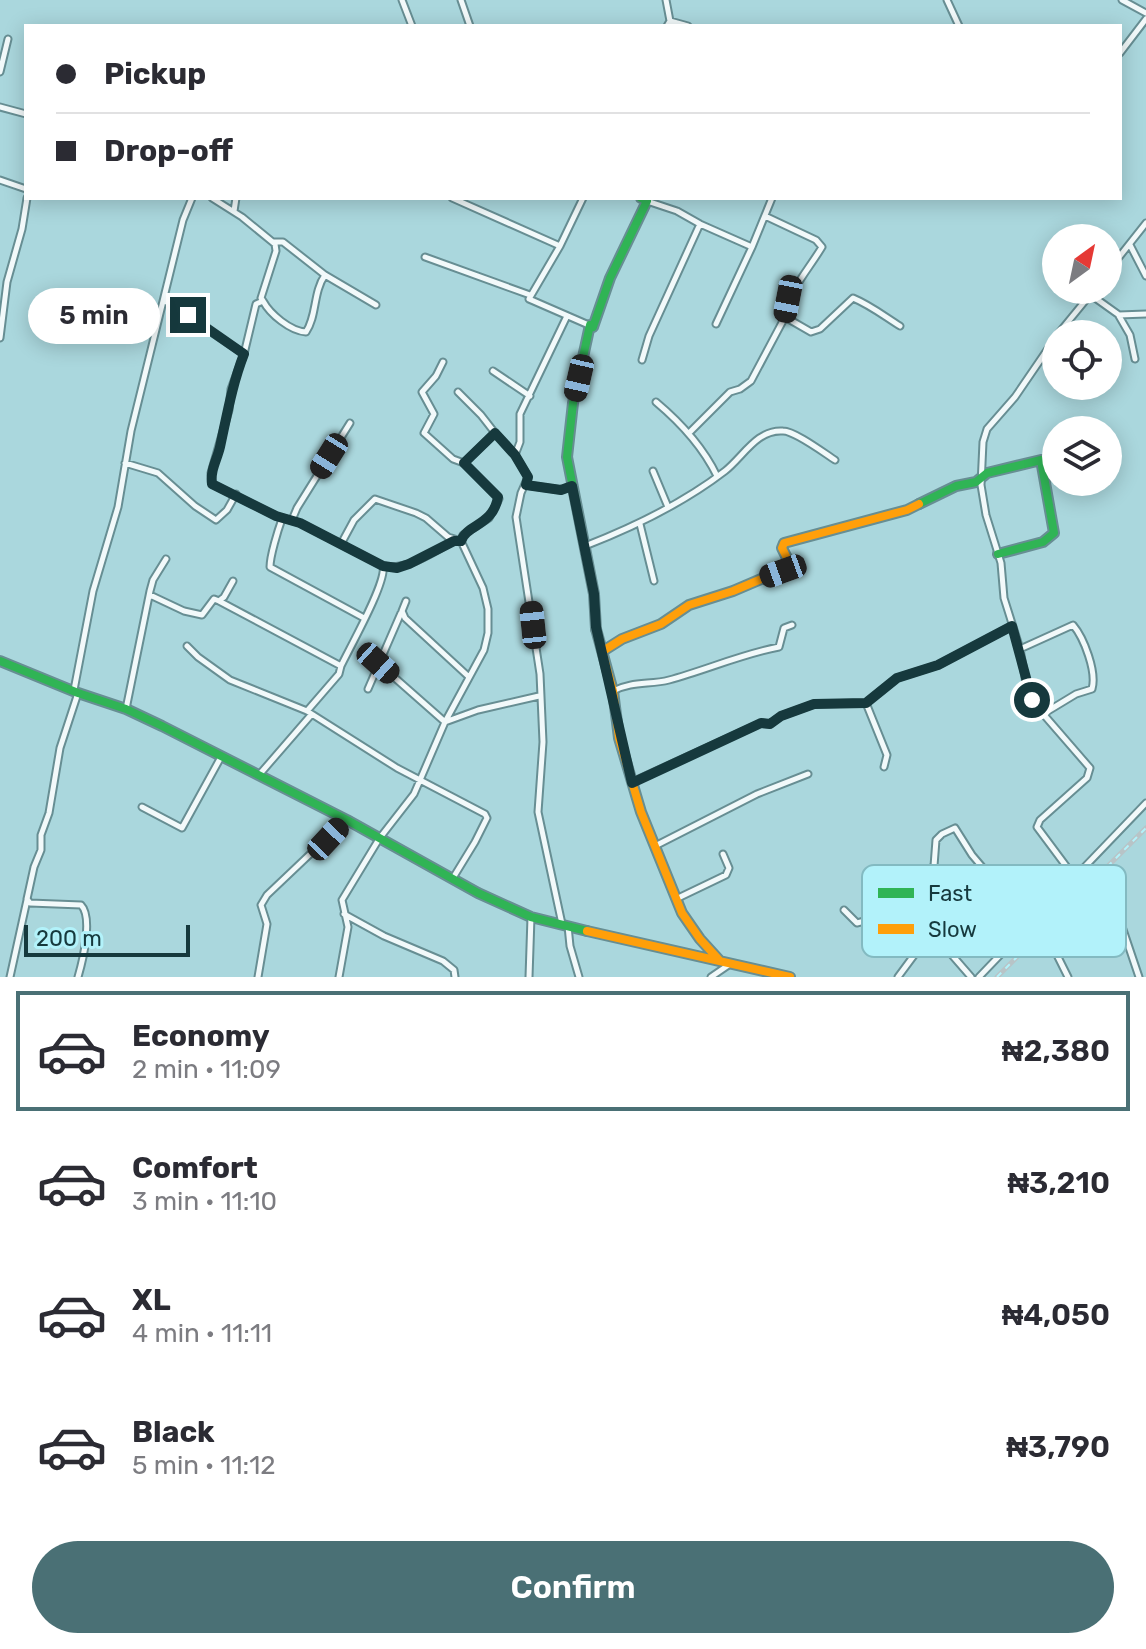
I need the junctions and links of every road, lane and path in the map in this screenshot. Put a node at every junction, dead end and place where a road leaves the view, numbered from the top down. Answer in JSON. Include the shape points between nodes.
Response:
{"nodes":[{"id":1,"x":402,"y":0,"type":"edge"},
{"id":2,"x":461,"y":0,"type":"edge"},
{"id":3,"x":666,"y":0,"type":"edge"},
{"id":4,"x":947,"y":0,"type":"edge"},
{"id":5,"x":1122,"y":0,"type":"edge"},
{"id":6,"x":1146,"y":13,"type":"edge"},
{"id":7,"x":1146,"y":19,"type":"edge"},
{"id":8,"x":668,"y":23,"type":"edge"},
{"id":9,"x":411,"y":24,"type":"edge"},
{"id":10,"x":469,"y":24,"type":"edge"},
{"id":11,"x":958,"y":24,"type":"edge"},
{"id":12,"x":8,"y":39,"type":"dead end"},
{"id":13,"x":1122,"y":50,"type":"edge"},
{"id":14,"x":0,"y":72,"type":"edge"},
{"id":15,"x":0,"y":107,"type":"edge"},
{"id":16,"x":24,"y":113,"type":"edge"},
{"id":17,"x":0,"y":180,"type":"edge"},
{"id":18,"x":24,"y":188,"type":"edge"},
{"id":19,"x":27,"y":200,"type":"edge"},
{"id":20,"x":191,"y":200,"type":"edge"},
{"id":21,"x":215,"y":200,"type":"edge"},
{"id":22,"x":236,"y":200,"type":"edge"},
{"id":23,"x":456,"y":200,"type":"edge"},
{"id":24,"x":582,"y":200,"type":"edge"},
{"id":25,"x":644,"y":200,"type":"edge"},
{"id":26,"x":647,"y":200,"type":"edge"},
{"id":27,"x":771,"y":200,"type":"edge"},
{"id":28,"x":234,"y":211,"type":"junction"},
{"id":29,"x":765,"y":216,"type":"junction"},
{"id":30,"x":1146,"y":223,"type":"edge"},
{"id":31,"x":700,"y":224,"type":"junction"},
{"id":32,"x":273,"y":242,"type":"junction"},
{"id":33,"x":1130,"y":245,"type":"junction"},
{"id":34,"x":560,"y":246,"type":"junction"},
{"id":35,"x":752,"y":247,"type":"junction"},
{"id":36,"x":1122,"y":254,"type":"edge"},
{"id":37,"x":425,"y":257,"type":"dead end"},
{"id":38,"x":325,"y":275,"type":"junction"},
{"id":39,"x":1146,"y":276,"type":"edge"},
{"id":40,"x":530,"y":295,"type":"junction"},
{"id":41,"x":165,"y":301,"type":"junction"},
{"id":42,"x":263,"y":301,"type":"junction"},
{"id":43,"x":1082,"y":304,"type":"edge"},
{"id":44,"x":1106,"y":304,"type":"edge"},
{"id":45,"x":376,"y":305,"type":"dead end"},
{"id":46,"x":1146,"y":314,"type":"edge"},
{"id":47,"x":1119,"y":315,"type":"junction"},
{"id":48,"x":567,"y":316,"type":"junction"},
{"id":49,"x":785,"y":317,"type":"junction"},
{"id":50,"x":1069,"y":320,"type":"edge"},
{"id":51,"x":716,"y":324,"type":"dead end"},
{"id":52,"x":900,"y":326,"type":"dead end"},
{"id":53,"x":593,"y":327,"type":"junction"},
{"id":54,"x":0,"y":338,"type":"edge"},
{"id":55,"x":244,"y":354,"type":"junction"},
{"id":56,"x":1042,"y":357,"type":"edge"},
{"id":57,"x":1135,"y":359,"type":"dead end"},
{"id":58,"x":642,"y":360,"type":"dead end"},
{"id":59,"x":443,"y":362,"type":"dead end"},
{"id":60,"x":493,"y":371,"type":"dead end"},
{"id":61,"x":458,"y":392,"type":"dead end"},
{"id":62,"x":530,"y":396,"type":"junction"},
{"id":63,"x":656,"y":402,"type":"dead end"},
{"id":64,"x":350,"y":423,"type":"dead end"},
{"id":65,"x":495,"y":433,"type":"junction"},
{"id":66,"x":689,"y":433,"type":"junction"},
{"id":67,"x":515,"y":455,"type":"junction"},
{"id":68,"x":835,"y":460,"type":"dead end"},
{"id":69,"x":125,"y":463,"type":"junction"},
{"id":70,"x":464,"y":463,"type":"junction"},
{"id":71,"x":653,"y":471,"type":"dead end"},
{"id":72,"x":717,"y":476,"type":"junction"},
{"id":73,"x":983,"y":478,"type":"junction"},
{"id":74,"x":526,"y":485,"type":"junction"},
{"id":75,"x":572,"y":486,"type":"junction"},
{"id":76,"x":236,"y":494,"type":"junction"},
{"id":77,"x":668,"y":507,"type":"junction"},
{"id":78,"x":282,"y":519,"type":"junction"},
{"id":79,"x":292,"y":520,"type":"junction"},
{"id":80,"x":640,"y":524,"type":"junction"},
{"id":81,"x":457,"y":541,"type":"junction"},
{"id":82,"x":341,"y":544,"type":"junction"},
{"id":83,"x":585,"y":546,"type":"junction"},
{"id":84,"x":998,"y":554,"type":"junction"},
{"id":85,"x":166,"y":559,"type":"dead end"},
{"id":86,"x":383,"y":566,"type":"junction"},
{"id":87,"x":233,"y":581,"type":"dead end"},
{"id":88,"x":654,"y":581,"type":"dead end"},
{"id":89,"x":150,"y":595,"type":"junction"},
{"id":90,"x":219,"y":601,"type":"junction"},
{"id":91,"x":406,"y":601,"type":"dead end"},
{"id":92,"x":402,"y":611,"type":"junction"},
{"id":93,"x":364,"y":618,"type":"junction"},
{"id":94,"x":792,"y":625,"type":"dead end"},
{"id":95,"x":1012,"y":626,"type":"junction"},
{"id":96,"x":187,"y":646,"type":"dead end"},
{"id":97,"x":1020,"y":649,"type":"junction"},
{"id":98,"x":603,"y":651,"type":"junction"},
{"id":99,"x":0,"y":661,"type":"edge"},
{"id":100,"x":378,"y":663,"type":"junction"},
{"id":101,"x":341,"y":666,"type":"junction"},
{"id":102,"x":469,"y":677,"type":"junction"},
{"id":103,"x":368,"y":689,"type":"dead end"},
{"id":104,"x":613,"y":691,"type":"junction"},
{"id":105,"x":76,"y":692,"type":"junction"},
{"id":106,"x":539,"y":696,"type":"junction"},
{"id":107,"x":866,"y":703,"type":"junction"},
{"id":108,"x":126,"y":709,"type":"junction"},
{"id":109,"x":309,"y":713,"type":"junction"},
{"id":110,"x":1043,"y":714,"type":"junction"},
{"id":111,"x":445,"y":722,"type":"junction"},
{"id":112,"x":221,"y":757,"type":"junction"},
{"id":113,"x":884,"y":767,"type":"dead end"},
{"id":114,"x":808,"y":774,"type":"dead end"},
{"id":115,"x":259,"y":775,"type":"junction"},
{"id":116,"x":421,"y":780,"type":"junction"},
{"id":117,"x":632,"y":783,"type":"junction"},
{"id":118,"x":1146,"y":803,"type":"edge"},
{"id":119,"x":142,"y":807,"type":"dead end"},
{"id":120,"x":347,"y":820,"type":"junction"},
{"id":121,"x":379,"y":839,"type":"junction"},
{"id":122,"x":654,"y":847,"type":"junction"},
{"id":123,"x":723,"y":854,"type":"dead end"},
{"id":124,"x":934,"y":865,"type":"edge"},
{"id":125,"x":981,"y":865,"type":"edge"},
{"id":126,"x":1065,"y":865,"type":"edge"},
{"id":127,"x":1087,"y":865,"type":"edge"},
{"id":128,"x":453,"y":878,"type":"junction"},
{"id":129,"x":27,"y":899,"type":"junction"},
{"id":130,"x":675,"y":899,"type":"junction"},
{"id":131,"x":844,"y":910,"type":"dead end"},
{"id":132,"x":344,"y":914,"type":"junction"},
{"id":133,"x":531,"y":917,"type":"junction"},
{"id":134,"x":862,"y":922,"type":"edge"},
{"id":135,"x":565,"y":925,"type":"junction"},
{"id":136,"x":1126,"y":938,"type":"edge"},
{"id":137,"x":913,"y":957,"type":"edge"},
{"id":138,"x":953,"y":957,"type":"edge"},
{"id":139,"x":998,"y":957,"type":"edge"},
{"id":140,"x":1058,"y":957,"type":"edge"},
{"id":141,"x":726,"y":963,"type":"junction"},
{"id":142,"x":10,"y":977,"type":"edge"},
{"id":143,"x":78,"y":977,"type":"edge"},
{"id":144,"x":258,"y":977,"type":"edge"},
{"id":145,"x":339,"y":977,"type":"edge"},
{"id":146,"x":455,"y":977,"type":"edge"},
{"id":147,"x":529,"y":977,"type":"edge"},
{"id":148,"x":579,"y":977,"type":"edge"},
{"id":149,"x":711,"y":977,"type":"edge"},
{"id":150,"x":790,"y":977,"type":"edge"},
{"id":151,"x":898,"y":977,"type":"edge"},
{"id":152,"x":971,"y":977,"type":"edge"},
{"id":153,"x":979,"y":977,"type":"edge"},
{"id":154,"x":1068,"y":977,"type":"edge"},
{"id":155,"x":1139,"y":977,"type":"edge"}],
"edges":[{"from":1,"to":9,"type":"street"},
{"from":2,"to":10,"type":"street"},
{"from":3,"to":8,"type":"street"},
{"from":4,"to":11,"type":"street"},
{"from":5,"to":6,"type":"street"},
{"from":7,"to":13,"type":"street"},
{"from":12,"to":14,"type":"street"},
{"from":15,"to":16,"type":"street"},
{"from":17,"to":18,"type":"street"},
{"from":19,"to":54,"type":"street"},
{"from":20,"to":41,"type":"street"},
{"from":21,"to":28,"type":"street"},
{"from":22,"to":28,"type":"street"},
{"from":23,"to":34,"type":"street"},
{"from":24,"to":34,"type":"street"},
{"from":25,"to":53,"type":"street"},
{"from":26,"to":31,"type":"street"},
{"from":27,"to":29,"type":"street"},
{"from":28,"to":32,"type":"street"},
{"from":29,"to":35,"type":"street"},
{"from":29,"to":49,"type":"street","via":[[822,247],[788,299]]},
{"from":30,"to":33,"type":"street"},
{"from":31,"to":35,"type":"street"},
{"from":31,"to":58,"type":"street"},
{"from":32,"to":38,"type":"street","via":[[283,242]]},
{"from":32,"to":42,"type":"street","via":[[276,251]]},
{"from":33,"to":36,"type":"street"},
{"from":33,"to":39,"type":"street"},
{"from":34,"to":40,"type":"street"},
{"from":35,"to":51,"type":"street"},
{"from":37,"to":40,"type":"street"},
{"from":38,"to":42,"type":"street","via":[[306,332],[282,320]]},
{"from":38,"to":45,"type":"street"},
{"from":40,"to":48,"type":"street","via":[[530,301]]},
{"from":41,"to":55,"type":"street"},
{"from":41,"to":69,"type":"street"},
{"from":42,"to":55,"type":"street","via":[[254,308]]},
{"from":43,"to":50,"type":"street"},
{"from":44,"to":47,"type":"street"},
{"from":46,"to":47,"type":"street"},
{"from":47,"to":57,"type":"street"},
{"from":48,"to":53,"type":"street"},
{"from":48,"to":62,"type":"street"},
{"from":49,"to":52,"type":"street","via":[[811,332],[853,298]]},
{"from":49,"to":66,"type":"street","via":[[751,381],[730,392]]},
{"from":53,"to":75,"type":"street","via":[[573,403],[567,457]]},
{"from":55,"to":76,"type":"street","via":[[211,473],[212,484]]},
{"from":56,"to":73,"type":"street","via":[[987,429]]},
{"from":59,"to":70,"type":"street","via":[[422,392],[434,414],[424,433]]},
{"from":60,"to":62,"type":"street"},
{"from":61,"to":65,"type":"street"},
{"from":62,"to":67,"type":"street","via":[[520,414]]},
{"from":63,"to":66,"type":"street"},
{"from":64,"to":79,"type":"street"},
{"from":65,"to":67,"type":"street"},
{"from":65,"to":70,"type":"street"},
{"from":66,"to":72,"type":"street"},
{"from":67,"to":74,"type":"street","via":[[528,477]]},
{"from":68,"to":72,"type":"street","via":[[785,430],[765,433]]},
{"from":69,"to":76,"type":"street","via":[[158,473],[216,520]]},
{"from":69,"to":105,"type":"street","via":[[93,591]]},
{"from":70,"to":81,"type":"street","via":[[499,499],[489,518]]},
{"from":71,"to":77,"type":"street"},
{"from":72,"to":77,"type":"street"},
{"from":73,"to":84,"type":"street","via":[[986,515]]},
{"from":73,"to":84,"type":"street","via":[[1020,463],[1043,462],[1054,533],[1043,542]]},
{"from":73,"to":98,"type":"street","via":[[907,510],[784,543],[787,568],[689,605]]},
{"from":74,"to":75,"type":"street","via":[[561,490]]},
{"from":74,"to":106,"type":"street","via":[[519,499],[517,533],[538,650]]},
{"from":75,"to":83,"type":"street"},
{"from":76,"to":78,"type":"street"},
{"from":77,"to":80,"type":"street"},
{"from":78,"to":79,"type":"street"},
{"from":78,"to":93,"type":"street","via":[[270,567]]},
{"from":79,"to":82,"type":"street"},
{"from":80,"to":83,"type":"street"},
{"from":80,"to":88,"type":"street"},
{"from":81,"to":82,"type":"street","via":[[426,518],[375,499],[354,520]]},
{"from":81,"to":86,"type":"street","via":[[409,564]]},
{"from":81,"to":102,"type":"street","via":[[483,588],[488,609],[486,641]]},
{"from":82,"to":86,"type":"street"},
{"from":83,"to":98,"type":"street"},
{"from":84,"to":95,"type":"street"},
{"from":85,"to":89,"type":"street"},
{"from":86,"to":93,"type":"street","via":[[383,578]]},
{"from":87,"to":90,"type":"street"},
{"from":89,"to":90,"type":"street","via":[[202,615],[214,599]]},
{"from":89,"to":108,"type":"street"},
{"from":90,"to":101,"type":"street"},
{"from":91,"to":92,"type":"street"},
{"from":92,"to":100,"type":"street"},
{"from":92,"to":102,"type":"street"},
{"from":93,"to":101,"type":"street"},
{"from":94,"to":104,"type":"street","via":[[784,628],[779,647]]},
{"from":95,"to":97,"type":"street"},
{"from":95,"to":107,"type":"street","via":[[938,665],[897,678]]},
{"from":96,"to":109,"type":"street","via":[[230,680]]},
{"from":97,"to":110,"type":"street","via":[[1027,689]]},
{"from":97,"to":110,"type":"street","via":[[1073,625],[1083,645],[1092,689]]},
{"from":98,"to":104,"type":"street"},
{"from":99,"to":105,"type":"street"},
{"from":100,"to":103,"type":"street"},
{"from":100,"to":111,"type":"street"},
{"from":101,"to":109,"type":"street"},
{"from":102,"to":111,"type":"street"},
{"from":104,"to":117,"type":"street"},
{"from":105,"to":108,"type":"street"},
{"from":105,"to":129,"type":"street"},
{"from":106,"to":111,"type":"street"},
{"from":106,"to":135,"type":"street","via":[[543,742],[538,812]]},
{"from":107,"to":113,"type":"street","via":[[887,755]]},
{"from":107,"to":117,"type":"street","via":[[814,704]]},
{"from":108,"to":112,"type":"street"},
{"from":109,"to":115,"type":"street"},
{"from":109,"to":116,"type":"street"},
{"from":110,"to":126,"type":"street","via":[[1090,768],[1087,778],[1037,827]]},
{"from":111,"to":116,"type":"street"},
{"from":112,"to":115,"type":"street"},
{"from":112,"to":119,"type":"street","via":[[182,828]]},
{"from":114,"to":122,"type":"street"},
{"from":115,"to":120,"type":"street"},
{"from":116,"to":121,"type":"street"},
{"from":116,"to":128,"type":"street","via":[[476,807],[487,818]]},
{"from":117,"to":122,"type":"street"},
{"from":118,"to":127,"type":"street"},
{"from":120,"to":121,"type":"street"},
{"from":120,"to":144,"type":"street","via":[[261,905],[267,924]]},
{"from":121,"to":128,"type":"street"},
{"from":121,"to":132,"type":"street","via":[[342,900]]},
{"from":122,"to":130,"type":"street"},
{"from":123,"to":130,"type":"street","via":[[726,875]]},
{"from":124,"to":125,"type":"street","via":[[936,840],[955,828]]},
{"from":128,"to":133,"type":"street"},
{"from":129,"to":142,"type":"street"},
{"from":129,"to":143,"type":"street","via":[[85,908],[86,949]]},
{"from":130,"to":141,"type":"street","via":[[700,939]]},
{"from":131,"to":134,"type":"street","via":[[853,922]]},
{"from":132,"to":145,"type":"street","via":[[348,927]]},
{"from":132,"to":146,"type":"street","via":[[443,961]]},
{"from":133,"to":135,"type":"street"},
{"from":133,"to":147,"type":"street"},
{"from":135,"to":141,"type":"street"},
{"from":135,"to":148,"type":"street"},
{"from":136,"to":155,"type":"street"},
{"from":137,"to":151,"type":"street"},
{"from":138,"to":152,"type":"street"},
{"from":139,"to":153,"type":"street"},
{"from":140,"to":154,"type":"street"},
{"from":141,"to":149,"type":"street"},
{"from":141,"to":150,"type":"street"}]}
